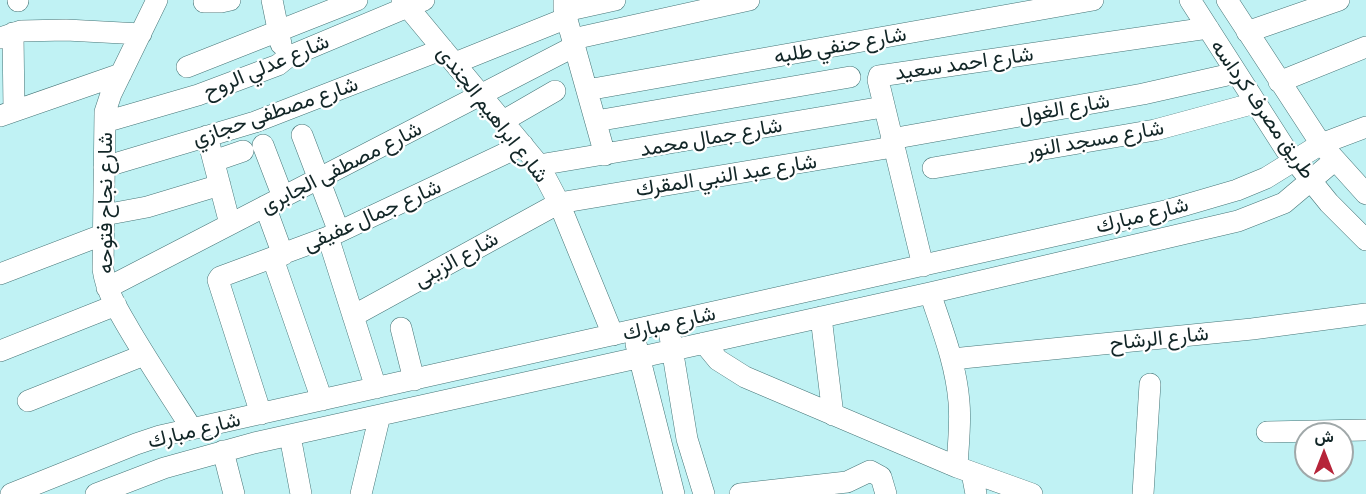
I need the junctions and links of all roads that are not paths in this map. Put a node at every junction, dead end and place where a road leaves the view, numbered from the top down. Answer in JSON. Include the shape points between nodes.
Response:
{"nodes":[{"id":1,"x":157,"y":0,"type":"edge"},
{"id":2,"x":230,"y":0,"type":"edge"},
{"id":3,"x":272,"y":0,"type":"edge"},
{"id":4,"x":357,"y":0,"type":"edge"},
{"id":5,"x":615,"y":0,"type":"edge"},
{"id":6,"x":749,"y":0,"type":"edge"},
{"id":7,"x":1094,"y":0,"type":"edge"},
{"id":8,"x":1190,"y":0,"type":"edge"},
{"id":9,"x":1228,"y":0,"type":"edge"},
{"id":10,"x":1339,"y":0,"type":"edge"},
{"id":11,"x":204,"y":2,"type":"dead end"},
{"id":12,"x":411,"y":2,"type":"edge"},
{"id":13,"x":565,"y":10,"type":"edge"},
{"id":14,"x":1208,"y":28,"type":"junction"},
{"id":15,"x":279,"y":32,"type":"junction"},
{"id":16,"x":1247,"y":32,"type":"junction"},
{"id":17,"x":141,"y":34,"type":"junction"},
{"id":18,"x":7,"y":35,"type":"edge"},
{"id":19,"x":574,"y":42,"type":"junction"},
{"id":20,"x":1366,"y":46,"type":"edge"},
{"id":21,"x":449,"y":56,"type":"junction"},
{"id":22,"x":284,"y":60,"type":"junction"},
{"id":23,"x":187,"y":68,"type":"dead end"},
{"id":24,"x":1236,"y":73,"type":"junction"},
{"id":25,"x":121,"y":74,"type":"junction"},
{"id":26,"x":850,"y":77,"type":"dead end"},
{"id":27,"x":1279,"y":82,"type":"junction"},
{"id":28,"x":587,"y":90,"type":"junction"},
{"id":29,"x":555,"y":91,"type":"dead end"},
{"id":30,"x":481,"y":94,"type":"junction"},
{"id":31,"x":1255,"y":103,"type":"junction"},
{"id":32,"x":883,"y":107,"type":"junction"},
{"id":33,"x":7,"y":113,"type":"edge"},
{"id":34,"x":503,"y":121,"type":"junction"},
{"id":35,"x":596,"y":121,"type":"junction"},
{"id":36,"x":105,"y":122,"type":"junction"},
{"id":37,"x":1366,"y":127,"type":"edge"},
{"id":38,"x":302,"y":135,"type":"dead end"},
{"id":39,"x":207,"y":136,"type":"junction"},
{"id":40,"x":892,"y":143,"type":"junction"},
{"id":41,"x":1322,"y":144,"type":"junction"},
{"id":42,"x":264,"y":145,"type":"dead end"},
{"id":43,"x":523,"y":145,"type":"junction"},
{"id":44,"x":243,"y":152,"type":"dead end"},
{"id":45,"x":605,"y":155,"type":"junction"},
{"id":46,"x":1335,"y":160,"type":"junction"},
{"id":47,"x":214,"y":161,"type":"junction"},
{"id":48,"x":1295,"y":161,"type":"junction"},
{"id":49,"x":539,"y":165,"type":"junction"},
{"id":50,"x":104,"y":167,"type":"junction"},
{"id":51,"x":933,"y":168,"type":"dead end"},
{"id":52,"x":319,"y":178,"type":"junction"},
{"id":53,"x":1312,"y":181,"type":"junction"},
{"id":54,"x":220,"y":186,"type":"junction"},
{"id":55,"x":1366,"y":194,"type":"edge"},
{"id":56,"x":274,"y":201,"type":"junction"},
{"id":57,"x":559,"y":203,"type":"junction"},
{"id":58,"x":230,"y":224,"type":"junction"},
{"id":59,"x":103,"y":225,"type":"junction"},
{"id":60,"x":333,"y":235,"type":"junction"},
{"id":61,"x":1366,"y":240,"type":"edge"},
{"id":62,"x":966,"y":256,"type":"junction"},
{"id":63,"x":278,"y":257,"type":"junction"},
{"id":64,"x":923,"y":266,"type":"junction"},
{"id":65,"x":0,"y":274,"type":"edge"},
{"id":66,"x":973,"y":283,"type":"junction"},
{"id":67,"x":930,"y":293,"type":"junction"},
{"id":68,"x":111,"y":297,"type":"junction"},
{"id":69,"x":1366,"y":314,"type":"edge"},
{"id":70,"x":353,"y":316,"type":"junction"},
{"id":71,"x":821,"y":317,"type":"junction"},
{"id":72,"x":668,"y":323,"type":"junction"},
{"id":73,"x":401,"y":328,"type":"dead end"},
{"id":74,"x":623,"y":333,"type":"junction"},
{"id":75,"x":704,"y":343,"type":"junction"},
{"id":76,"x":672,"y":350,"type":"junction"},
{"id":77,"x":0,"y":351,"type":"edge"},
{"id":78,"x":144,"y":355,"type":"junction"},
{"id":79,"x":639,"y":358,"type":"junction"},
{"id":80,"x":952,"y":360,"type":"junction"},
{"id":81,"x":414,"y":380,"type":"junction"},
{"id":82,"x":1150,"y":384,"type":"dead end"},
{"id":83,"x":678,"y":385,"type":"junction"},
{"id":84,"x":376,"y":388,"type":"junction"},
{"id":85,"x":647,"y":390,"type":"junction"},
{"id":86,"x":322,"y":400,"type":"junction"},
{"id":87,"x":28,"y":401,"type":"dead end"},
{"id":88,"x":261,"y":414,"type":"junction"},
{"id":89,"x":833,"y":415,"type":"junction"},
{"id":90,"x":380,"y":416,"type":"junction"},
{"id":91,"x":192,"y":429,"type":"junction"},
{"id":92,"x":1366,"y":430,"type":"edge"},
{"id":93,"x":1267,"y":432,"type":"dead end"},
{"id":94,"x":290,"y":435,"type":"junction"},
{"id":95,"x":223,"y":451,"type":"junction"},
{"id":96,"x":964,"y":470,"type":"junction"},
{"id":97,"x":11,"y":494,"type":"edge"},
{"id":98,"x":96,"y":494,"type":"edge"},
{"id":99,"x":234,"y":494,"type":"edge"},
{"id":100,"x":301,"y":494,"type":"edge"},
{"id":101,"x":361,"y":494,"type":"edge"},
{"id":102,"x":674,"y":494,"type":"edge"},
{"id":103,"x":704,"y":494,"type":"edge"},
{"id":104,"x":740,"y":494,"type":"edge"},
{"id":105,"x":886,"y":494,"type":"edge"},
{"id":106,"x":976,"y":494,"type":"edge"},
{"id":107,"x":1032,"y":494,"type":"edge"},
{"id":108,"x":1143,"y":494,"type":"edge"}],
"edges":[{"from":1,"to":17,"type":"street","name":"شارع نجاح فتوحه"},
{"from":2,"to":11,"type":"street"},
{"from":3,"to":15,"type":"street"},
{"from":4,"to":15,"type":"street"},
{"from":5,"to":13,"type":"street","name":"شارع مصطفى حجازي"},
{"from":6,"to":19,"type":"street","name":"شارع مصطفى الجابرى"},
{"from":7,"to":28,"type":"street","name":"شارع حنفي طلبه"},
{"from":8,"to":14,"type":"street","name":"طريق مصرف كرداسه"},
{"from":9,"to":16,"type":"street","name":"طريق مصرف كرداسه"},
{"from":10,"to":16,"type":"street"},
{"from":12,"to":21,"type":"street","name":"شارع ابراهيم الجندى"},
{"from":12,"to":22,"type":"street","name":"شارع عدلي الروح"},
{"from":13,"to":19,"type":"street"},
{"from":13,"to":21,"type":"street","name":"شارع مصطفى حجازي"},
{"from":14,"to":24,"type":"street","name":"طريق مصرف كرداسه"},
{"from":14,"to":32,"type":"street","name":"شارع احمد سعيد","via":[[881,75],[878,80]]},
{"from":15,"to":22,"type":"street"},
{"from":15,"to":23,"type":"street"},
{"from":16,"to":27,"type":"street","name":"طريق مصرف كرداسه"},
{"from":17,"to":18,"type":"street","via":[[66,30]]},
{"from":17,"to":25,"type":"street","name":"شارع نجاح فتوحه"},
{"from":18,"to":33,"type":"street"},
{"from":19,"to":28,"type":"street"},
{"from":19,"to":30,"type":"street","name":"شارع مصطفى الجابرى"},
{"from":20,"to":27,"type":"street"},
{"from":21,"to":30,"type":"street","name":"شارع ابراهيم الجندى"},
{"from":21,"to":39,"type":"street","name":"شارع مصطفى حجازي"},
{"from":22,"to":36,"type":"street","name":"شارع عدلي الروح","via":[[198,95]]},
{"from":24,"to":31,"type":"street","name":"طريق مصرف كرداسه"},
{"from":24,"to":40,"type":"street","name":"شارع الغول"},
{"from":25,"to":33,"type":"street"},
{"from":25,"to":36,"type":"street","name":"شارع نجاح فتوحه","via":[[108,102]]},
{"from":26,"to":35,"type":"street"},
{"from":27,"to":41,"type":"street","name":"طريق مصرف كرداسه"},
{"from":28,"to":35,"type":"street"},
{"from":29,"to":34,"type":"street"},
{"from":30,"to":34,"type":"street","name":"شارع ابراهيم الجندى"},
{"from":30,"to":52,"type":"street","name":"شارع مصطفى الجابرى"},
{"from":31,"to":48,"type":"street","name":"طريق مصرف كرداسه"},
{"from":31,"to":51,"type":"street","name":"شارع مسجد النور","via":[[1155,129]]},
{"from":32,"to":40,"type":"street","name":"شارع احمد سعيد"},
{"from":32,"to":45,"type":"street","name":"شارع جمال محمد"},
{"from":34,"to":43,"type":"street","name":"شارع ابراهيم الجندى"},
{"from":35,"to":45,"type":"street"},
{"from":36,"to":50,"type":"street","name":"شارع نجاح فتوحه"},
{"from":37,"to":41,"type":"street","name":"شارع مبارك"},
{"from":38,"to":52,"type":"street"},
{"from":39,"to":47,"type":"street"},
{"from":39,"to":50,"type":"street","name":"شارع مصطفى حجازي"},
{"from":40,"to":57,"type":"street","name":"شارع عبد النبي المقرك"},
{"from":40,"to":64,"type":"street","name":"شارع احمد سعيد"},
{"from":41,"to":46,"type":"street","name":"طريق مصرف كرداسه"},
{"from":41,"to":48,"type":"street","name":"شارع مبارك"},
{"from":42,"to":56,"type":"street"},
{"from":43,"to":49,"type":"street","name":"شارع ابراهيم الجندى"},
{"from":43,"to":60,"type":"street","name":"شارع جمال عفيفى"},
{"from":44,"to":47,"type":"street"},
{"from":45,"to":49,"type":"street","name":"شارع جمال محمد"},
{"from":46,"to":53,"type":"street","name":"شارع مبارك"},
{"from":46,"to":55,"type":"street","name":"طريق مصرف كرداسه"},
{"from":47,"to":54,"type":"street"},
{"from":48,"to":53,"type":"street","name":"طريق مصرف كرداسه"},
{"from":48,"to":62,"type":"street","name":"شارع مبارك","via":[[1266,178],[1165,211]]},
{"from":49,"to":57,"type":"street","name":"شارع ابراهيم الجندى"},
{"from":50,"to":59,"type":"street","name":"شارع نجاح فتوحه"},
{"from":52,"to":56,"type":"street","name":"شارع مصطفى الجابرى"},
{"from":52,"to":60,"type":"street"},
{"from":53,"to":61,"type":"street","name":"طريق مصرف كرداسه"},
{"from":53,"to":66,"type":"street","name":"شارع مبارك","via":[[1284,203],[1238,221]]},
{"from":54,"to":58,"type":"street"},
{"from":54,"to":59,"type":"street","via":[[147,207]]},
{"from":56,"to":58,"type":"street","name":"شارع مصطفى الجابرى"},
{"from":56,"to":63,"type":"street"},
{"from":57,"to":70,"type":"street","name":"شارع الزينى"},
{"from":57,"to":74,"type":"street","name":"شارع ابراهيم الجندى"},
{"from":58,"to":68,"type":"street","name":"شارع مصطفى الجابرى"},
{"from":59,"to":65,"type":"street"},
{"from":59,"to":68,"type":"street","name":"شارع نجاح فتوحه","via":[[103,269]]},
{"from":60,"to":63,"type":"street","name":"شارع جمال عفيفى"},
{"from":60,"to":70,"type":"street"},
{"from":62,"to":64,"type":"street","name":"شارع مبارك"},
{"from":62,"to":66,"type":"street"},
{"from":63,"to":86,"type":"street"},
{"from":63,"to":88,"type":"street","name":"شارع جمال عفيفى","via":[[219,278]]},
{"from":64,"to":72,"type":"street","name":"شارع مبارك"},
{"from":66,"to":67,"type":"street","name":"شارع مبارك"},
{"from":67,"to":71,"type":"street","name":"شارع مبارك"},
{"from":67,"to":80,"type":"street"},
{"from":68,"to":77,"type":"street","name":"شارع مصطفى الجابرى"},
{"from":68,"to":78,"type":"street","name":"شارع نجاح فتوحه"},
{"from":69,"to":80,"type":"street","name":"شارع الرشاح"},
{"from":70,"to":84,"type":"street"},
{"from":71,"to":75,"type":"street","name":"شارع مبارك"},
{"from":71,"to":89,"type":"street"},
{"from":72,"to":74,"type":"street","name":"شارع مبارك"},
{"from":72,"to":76,"type":"street"},
{"from":73,"to":81,"type":"street"},
{"from":74,"to":79,"type":"street","name":"شارع ابراهيم الجندى"},
{"from":74,"to":81,"type":"street","name":"شارع مبارك"},
{"from":75,"to":76,"type":"street","name":"شارع مبارك"},
{"from":75,"to":89,"type":"street","via":[[718,360],[740,375]]},
{"from":76,"to":79,"type":"street","name":"شارع مبارك"},
{"from":76,"to":83,"type":"street"},
{"from":78,"to":87,"type":"street"},
{"from":78,"to":91,"type":"street","name":"شارع نجاح فتوحه"},
{"from":79,"to":85,"type":"street","name":"شارع ابراهيم الجندى"},
{"from":79,"to":90,"type":"street","name":"شارع مبارك"},
{"from":80,"to":96,"type":"street","via":[[960,404]]},
{"from":81,"to":84,"type":"street","name":"شارع مبارك"},
{"from":82,"to":108,"type":"street"},
{"from":83,"to":85,"type":"street"},
{"from":83,"to":103,"type":"street","via":[[687,439]]},
{"from":84,"to":86,"type":"street","name":"شارع مبارك"},
{"from":85,"to":102,"type":"street","name":"شارع ابراهيم الجندى"},
{"from":86,"to":88,"type":"street","name":"شارع مبارك"},
{"from":88,"to":91,"type":"street","name":"شارع مبارك"},
{"from":89,"to":96,"type":"street"},
{"from":90,"to":94,"type":"street","name":"شارع مبارك"},
{"from":90,"to":101,"type":"street"},
{"from":91,"to":97,"type":"street","name":"شارع مبارك","via":[[135,444]]},
{"from":92,"to":93,"type":"street"},
{"from":94,"to":95,"type":"street","name":"شارع مبارك"},
{"from":94,"to":100,"type":"street"},
{"from":95,"to":98,"type":"street","name":"شارع مبارك"},
{"from":95,"to":99,"type":"street"},
{"from":96,"to":106,"type":"street"},
{"from":96,"to":107,"type":"street"},
{"from":104,"to":105,"type":"street","via":[[847,482],[870,471],[881,477]]}]}
